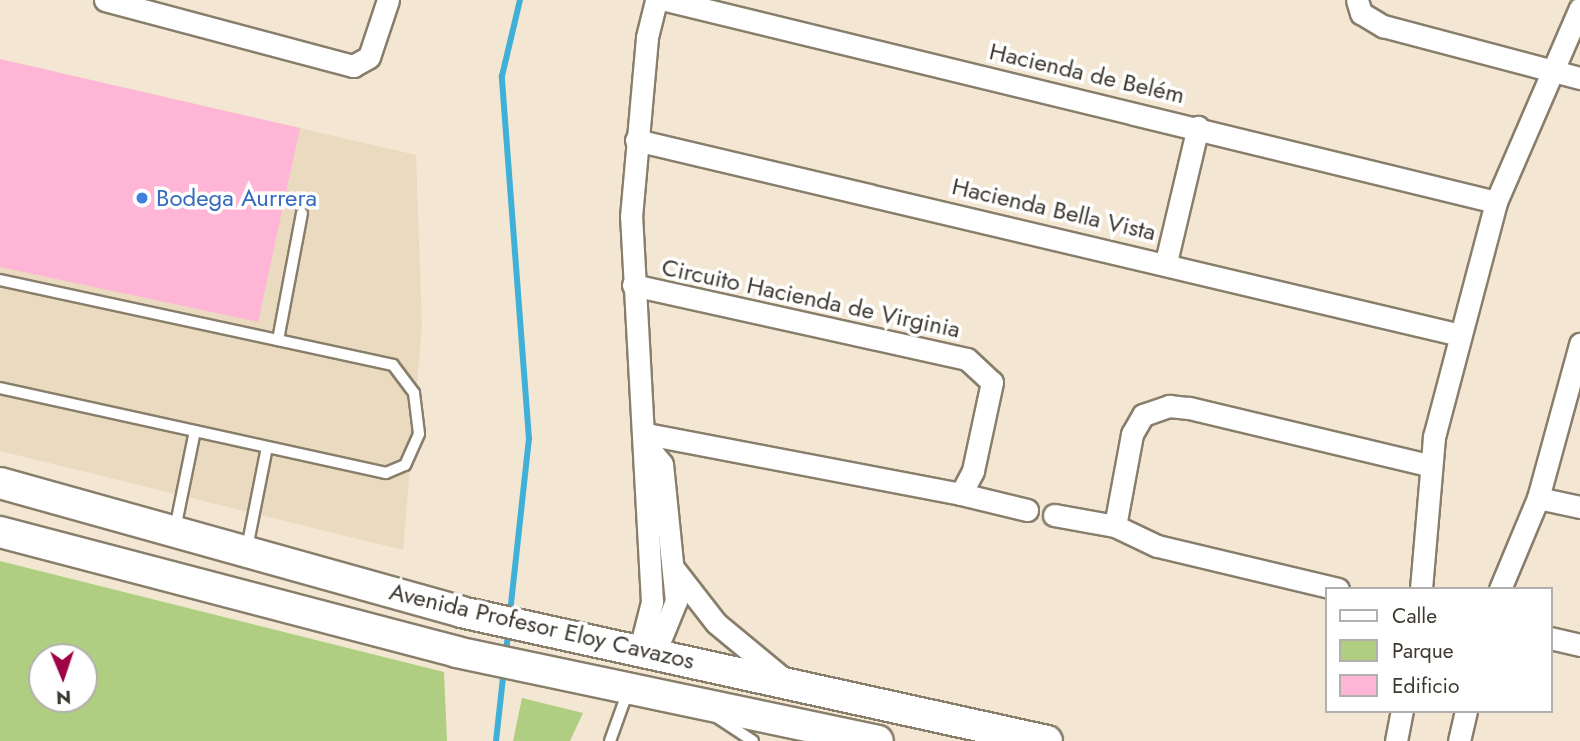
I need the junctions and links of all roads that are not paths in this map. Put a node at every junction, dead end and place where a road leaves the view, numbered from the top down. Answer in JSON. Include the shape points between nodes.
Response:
{"nodes":[{"id":1,"x":105,"y":0,"type":"edge"},
{"id":2,"x":388,"y":0,"type":"edge"},
{"id":3,"x":656,"y":0,"type":"edge"},
{"id":4,"x":666,"y":0,"type":"edge"},
{"id":5,"x":1357,"y":0,"type":"edge"},
{"id":6,"x":1580,"y":8,"type":"edge"},
{"id":7,"x":1553,"y":71,"type":"junction"},
{"id":8,"x":1580,"y":78,"type":"edge"},
{"id":9,"x":1198,"y":127,"type":"junction"},
{"id":10,"x":636,"y":139,"type":"junction"},
{"id":11,"x":1496,"y":202,"type":"junction"},
{"id":12,"x":302,"y":213,"type":"dead end"},
{"id":13,"x":1166,"y":262,"type":"junction"},
{"id":14,"x":0,"y":280,"type":"edge"},
{"id":15,"x":633,"y":285,"type":"junction"},
{"id":16,"x":1460,"y":335,"type":"junction"},
{"id":17,"x":278,"y":340,"type":"junction"},
{"id":18,"x":1579,"y":353,"type":"edge"},
{"id":19,"x":0,"y":388,"type":"edge"},
{"id":20,"x":195,"y":431,"type":"junction"},
{"id":21,"x":648,"y":441,"type":"junction"},
{"id":22,"x":267,"y":447,"type":"junction"},
{"id":23,"x":1429,"y":465,"type":"junction"},
{"id":24,"x":0,"y":483,"type":"edge"},
{"id":25,"x":961,"y":494,"type":"junction"},
{"id":26,"x":1538,"y":498,"type":"junction"},
{"id":27,"x":1580,"y":507,"type":"edge"},
{"id":28,"x":1027,"y":510,"type":"dead end"},
{"id":29,"x":1054,"y":515,"type":"dead end"},
{"id":30,"x":1115,"y":526,"type":"junction"},
{"id":31,"x":175,"y":529,"type":"junction"},
{"id":32,"x":0,"y":532,"type":"edge"},
{"id":33,"x":247,"y":548,"type":"junction"},
{"id":34,"x":669,"y":558,"type":"junction"},
{"id":35,"x":1330,"y":587,"type":"edge"},
{"id":36,"x":1422,"y":587,"type":"edge"},
{"id":37,"x":1501,"y":587,"type":"edge"},
{"id":38,"x":1552,"y":638,"type":"edge"},
{"id":39,"x":1580,"y":645,"type":"edge"},
{"id":40,"x":647,"y":652,"type":"junction"},
{"id":41,"x":788,"y":683,"type":"junction"},
{"id":42,"x":629,"y":688,"type":"junction"},
{"id":43,"x":700,"y":702,"type":"junction"},
{"id":44,"x":1402,"y":713,"type":"edge"},
{"id":45,"x":1466,"y":713,"type":"edge"},
{"id":46,"x":610,"y":741,"type":"edge"},
{"id":47,"x":753,"y":741,"type":"edge"},
{"id":48,"x":878,"y":741,"type":"edge"},
{"id":49,"x":1047,"y":741,"type":"edge"},
{"id":50,"x":1396,"y":741,"type":"edge"},
{"id":51,"x":1459,"y":741,"type":"edge"}],
"edges":[{"from":1,"to":2,"type":"street","via":[[353,66],[369,57]]},
{"from":3,"to":10,"type":"street"},
{"from":4,"to":9,"type":"street","name":"Hacienda de Belém"},
{"from":5,"to":7,"type":"street","via":[[1362,13],[1382,26]]},
{"from":6,"to":7,"type":"street"},
{"from":7,"to":8,"type":"street"},
{"from":7,"to":11,"type":"street"},
{"from":9,"to":11,"type":"street","name":"Hacienda de Belém"},
{"from":9,"to":13,"type":"street"},
{"from":10,"to":13,"type":"street","name":"Hacienda Bella Vista"},
{"from":10,"to":15,"type":"street"},
{"from":11,"to":16,"type":"street"},
{"from":12,"to":17,"type":"lane"},
{"from":13,"to":16,"type":"street","name":"Hacienda Bella Vista"},
{"from":14,"to":17,"type":"lane"},
{"from":15,"to":21,"type":"street"},
{"from":15,"to":25,"type":"street","name":"Circuito Hacienda de Virginia","via":[[979,364],[992,390],[973,471]]},
{"from":16,"to":23,"type":"street"},
{"from":17,"to":22,"type":"lane","via":[[400,369],[414,393],[419,434],[405,465],[393,473]]},
{"from":18,"to":26,"type":"street"},
{"from":19,"to":20,"type":"lane"},
{"from":20,"to":22,"type":"lane"},
{"from":20,"to":31,"type":"lane"},
{"from":21,"to":25,"type":"street"},
{"from":21,"to":34,"type":"street","via":[[662,464]]},
{"from":21,"to":40,"type":"street","via":[[640,465],[652,603]]},
{"from":22,"to":33,"type":"lane"},
{"from":23,"to":30,"type":"street","via":[[1189,408],[1154,408],[1132,434]]},
{"from":23,"to":36,"type":"street"},
{"from":24,"to":31,"type":"main road","name":"Avenida Profesor Eloy Cavazos"},
{"from":25,"to":28,"type":"street"},
{"from":26,"to":27,"type":"street"},
{"from":26,"to":37,"type":"street"},
{"from":29,"to":30,"type":"street"},
{"from":30,"to":35,"type":"street","via":[[1157,546]]},
{"from":31,"to":33,"type":"main road","name":"Avenida Profesor Eloy Cavazos"},
{"from":32,"to":42,"type":"main road","name":"Avenida Profesor Eloy Cavazos","via":[[456,652]]},
{"from":33,"to":40,"type":"main road","name":"Avenida Profesor Eloy Cavazos","via":[[461,612]]},
{"from":34,"to":40,"type":"street","via":[[675,615]]},
{"from":34,"to":41,"type":"street","via":[[700,606]]},
{"from":38,"to":39,"type":"street"},
{"from":40,"to":41,"type":"main road","name":"Avenida Profesor Eloy Cavazos"},
{"from":41,"to":49,"type":"main road","name":"Avenida Profesor Eloy Cavazos"},
{"from":42,"to":43,"type":"main road","name":"Avenida Profesor Eloy Cavazos"},
{"from":42,"to":46,"type":"lane"},
{"from":43,"to":47,"type":"lane"},
{"from":43,"to":48,"type":"main road","name":"Avenida Profesor Eloy Cavazos"},
{"from":44,"to":50,"type":"street"},
{"from":45,"to":51,"type":"street"}]}
